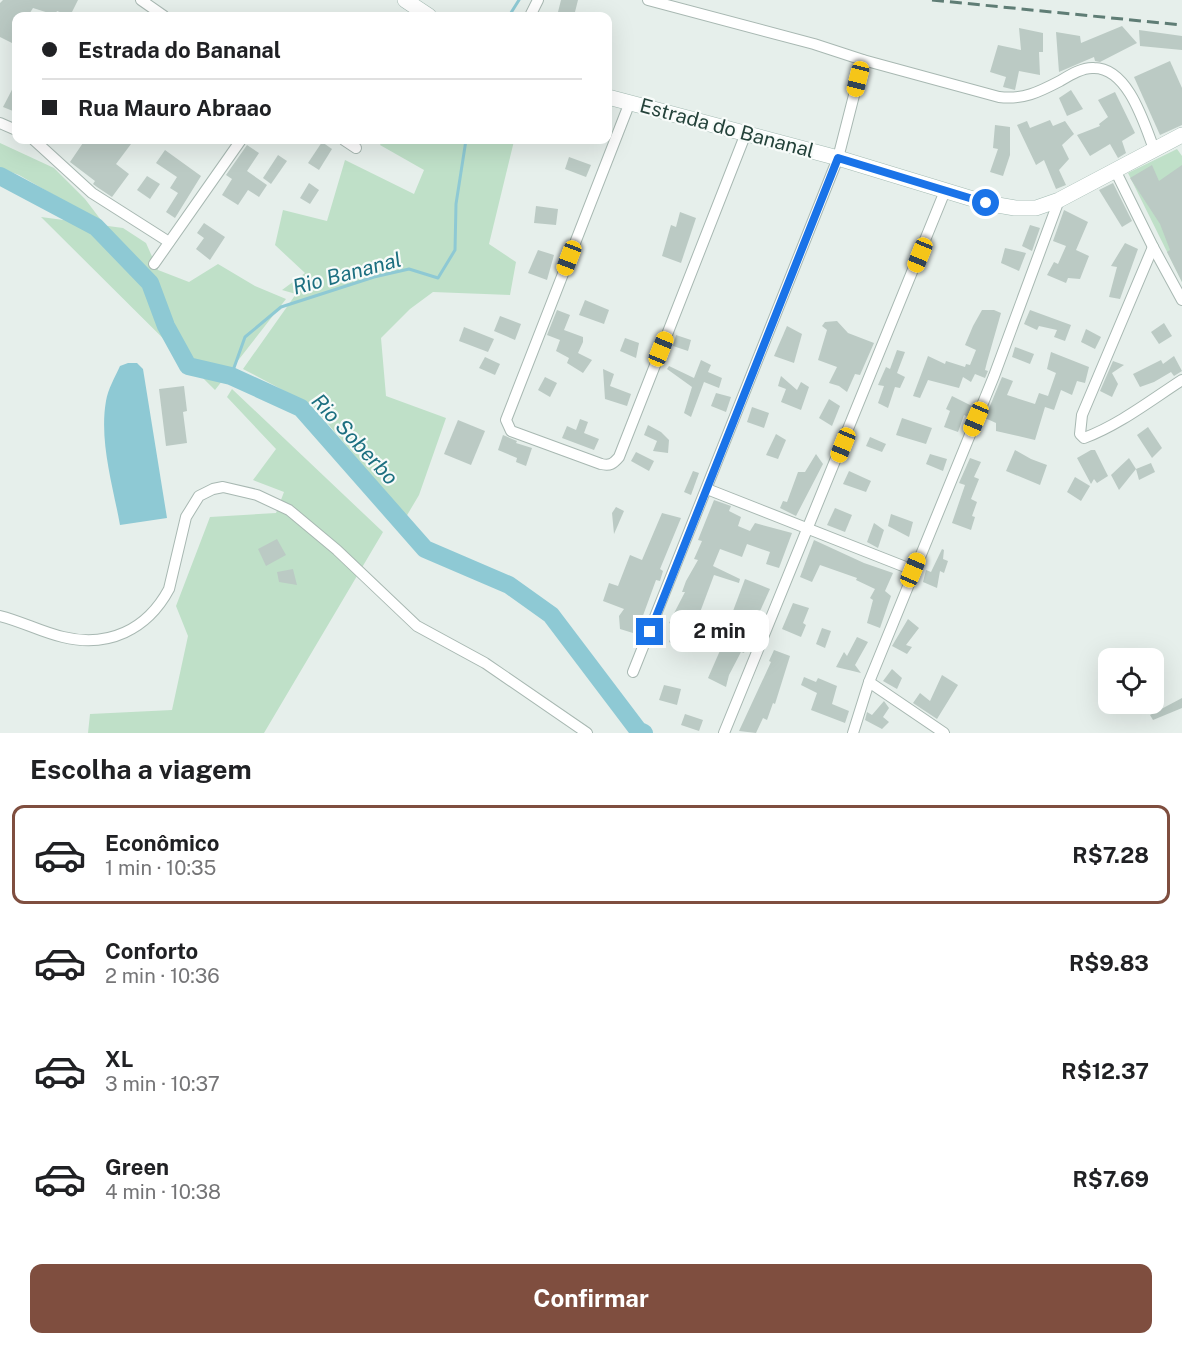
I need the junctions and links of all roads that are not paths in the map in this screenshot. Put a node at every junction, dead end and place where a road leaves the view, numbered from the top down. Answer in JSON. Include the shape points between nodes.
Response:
{"nodes":[{"id":1,"x":141,"y":0,"type":"edge"},
{"id":2,"x":405,"y":0,"type":"edge"},
{"id":3,"x":648,"y":0,"type":"edge"},
{"id":4,"x":158,"y":12,"type":"edge"},
{"id":5,"x":423,"y":12,"type":"edge"},
{"id":6,"x":862,"y":60,"type":"junction"},
{"id":7,"x":612,"y":98,"type":"edge"},
{"id":8,"x":630,"y":102,"type":"junction"},
{"id":9,"x":747,"y":133,"type":"junction"},
{"id":10,"x":1182,"y":135,"type":"edge"},
{"id":11,"x":38,"y":144,"type":"edge"},
{"id":12,"x":238,"y":144,"type":"edge"},
{"id":13,"x":351,"y":144,"type":"edge"},
{"id":14,"x":356,"y":147,"type":"dead end"},
{"id":15,"x":1154,"y":149,"type":"junction"},
{"id":16,"x":838,"y":158,"type":"junction"},
{"id":17,"x":1115,"y":170,"type":"junction"},
{"id":18,"x":945,"y":191,"type":"junction"},
{"id":19,"x":1059,"y":200,"type":"junction"},
{"id":20,"x":169,"y":242,"type":"junction"},
{"id":21,"x":1153,"y":247,"type":"junction"},
{"id":22,"x":154,"y":264,"type":"dead end"},
{"id":23,"x":1182,"y":300,"type":"edge"},
{"id":24,"x":1182,"y":380,"type":"edge"},
{"id":25,"x":707,"y":489,"type":"junction"},
{"id":26,"x":809,"y":529,"type":"junction"},
{"id":27,"x":913,"y":570,"type":"junction"},
{"id":28,"x":0,"y":616,"type":"edge"},
{"id":29,"x":633,"y":672,"type":"dead end"},
{"id":30,"x":869,"y":682,"type":"junction"},
{"id":31,"x":588,"y":733,"type":"edge"},
{"id":32,"x":724,"y":733,"type":"edge"},
{"id":33,"x":853,"y":733,"type":"edge"},
{"id":34,"x":944,"y":733,"type":"edge"}],
"edges":[{"from":1,"to":4,"type":"street"},
{"from":2,"to":5,"type":"main road"},
{"from":3,"to":6,"type":"street"},
{"from":6,"to":15,"type":"street","via":[[1011,99],[1035,94],[1075,72],[1093,67],[1108,70],[1135,102]]},
{"from":6,"to":16,"type":"street"},
{"from":7,"to":8,"type":"main road","name":"Estrada do Bananal"},
{"from":8,"to":9,"type":"main road","name":"Estrada do Bananal"},
{"from":8,"to":9,"type":"street","via":[[506,420],[511,431],[608,465],[619,457]]},
{"from":9,"to":16,"type":"main road","name":"Estrada do Bananal"},
{"from":10,"to":15,"type":"main road","name":"Estrada do Bananal"},
{"from":11,"to":20,"type":"street","via":[[92,193]]},
{"from":12,"to":20,"type":"street"},
{"from":13,"to":14,"type":"street"},
{"from":15,"to":17,"type":"main road","name":"Estrada do Bananal"},
{"from":16,"to":18,"type":"main road","name":"Estrada do Bananal"},
{"from":16,"to":25,"type":"street"},
{"from":17,"to":19,"type":"main road","name":"Estrada do Bananal"},
{"from":17,"to":21,"type":"street"},
{"from":18,"to":19,"type":"main road","name":"Estrada do Bananal","via":[[1015,208],[1036,208]]},
{"from":18,"to":26,"type":"street"},
{"from":19,"to":27,"type":"street","via":[[994,376]]},
{"from":20,"to":22,"type":"street"},
{"from":21,"to":23,"type":"street"},
{"from":21,"to":24,"type":"street","via":[[1082,415],[1080,434],[1084,438],[1092,435]]},
{"from":25,"to":26,"type":"street"},
{"from":25,"to":29,"type":"street"},
{"from":26,"to":27,"type":"street"},
{"from":26,"to":32,"type":"street"},
{"from":27,"to":30,"type":"street"},
{"from":28,"to":31,"type":"street","via":[[81,641],[103,641],[123,635],[141,624],[163,600],[173,579],[186,517],[199,496],[223,487],[257,495],[289,510],[417,626],[485,663]]},
{"from":30,"to":33,"type":"street"},
{"from":30,"to":34,"type":"street"}]}
